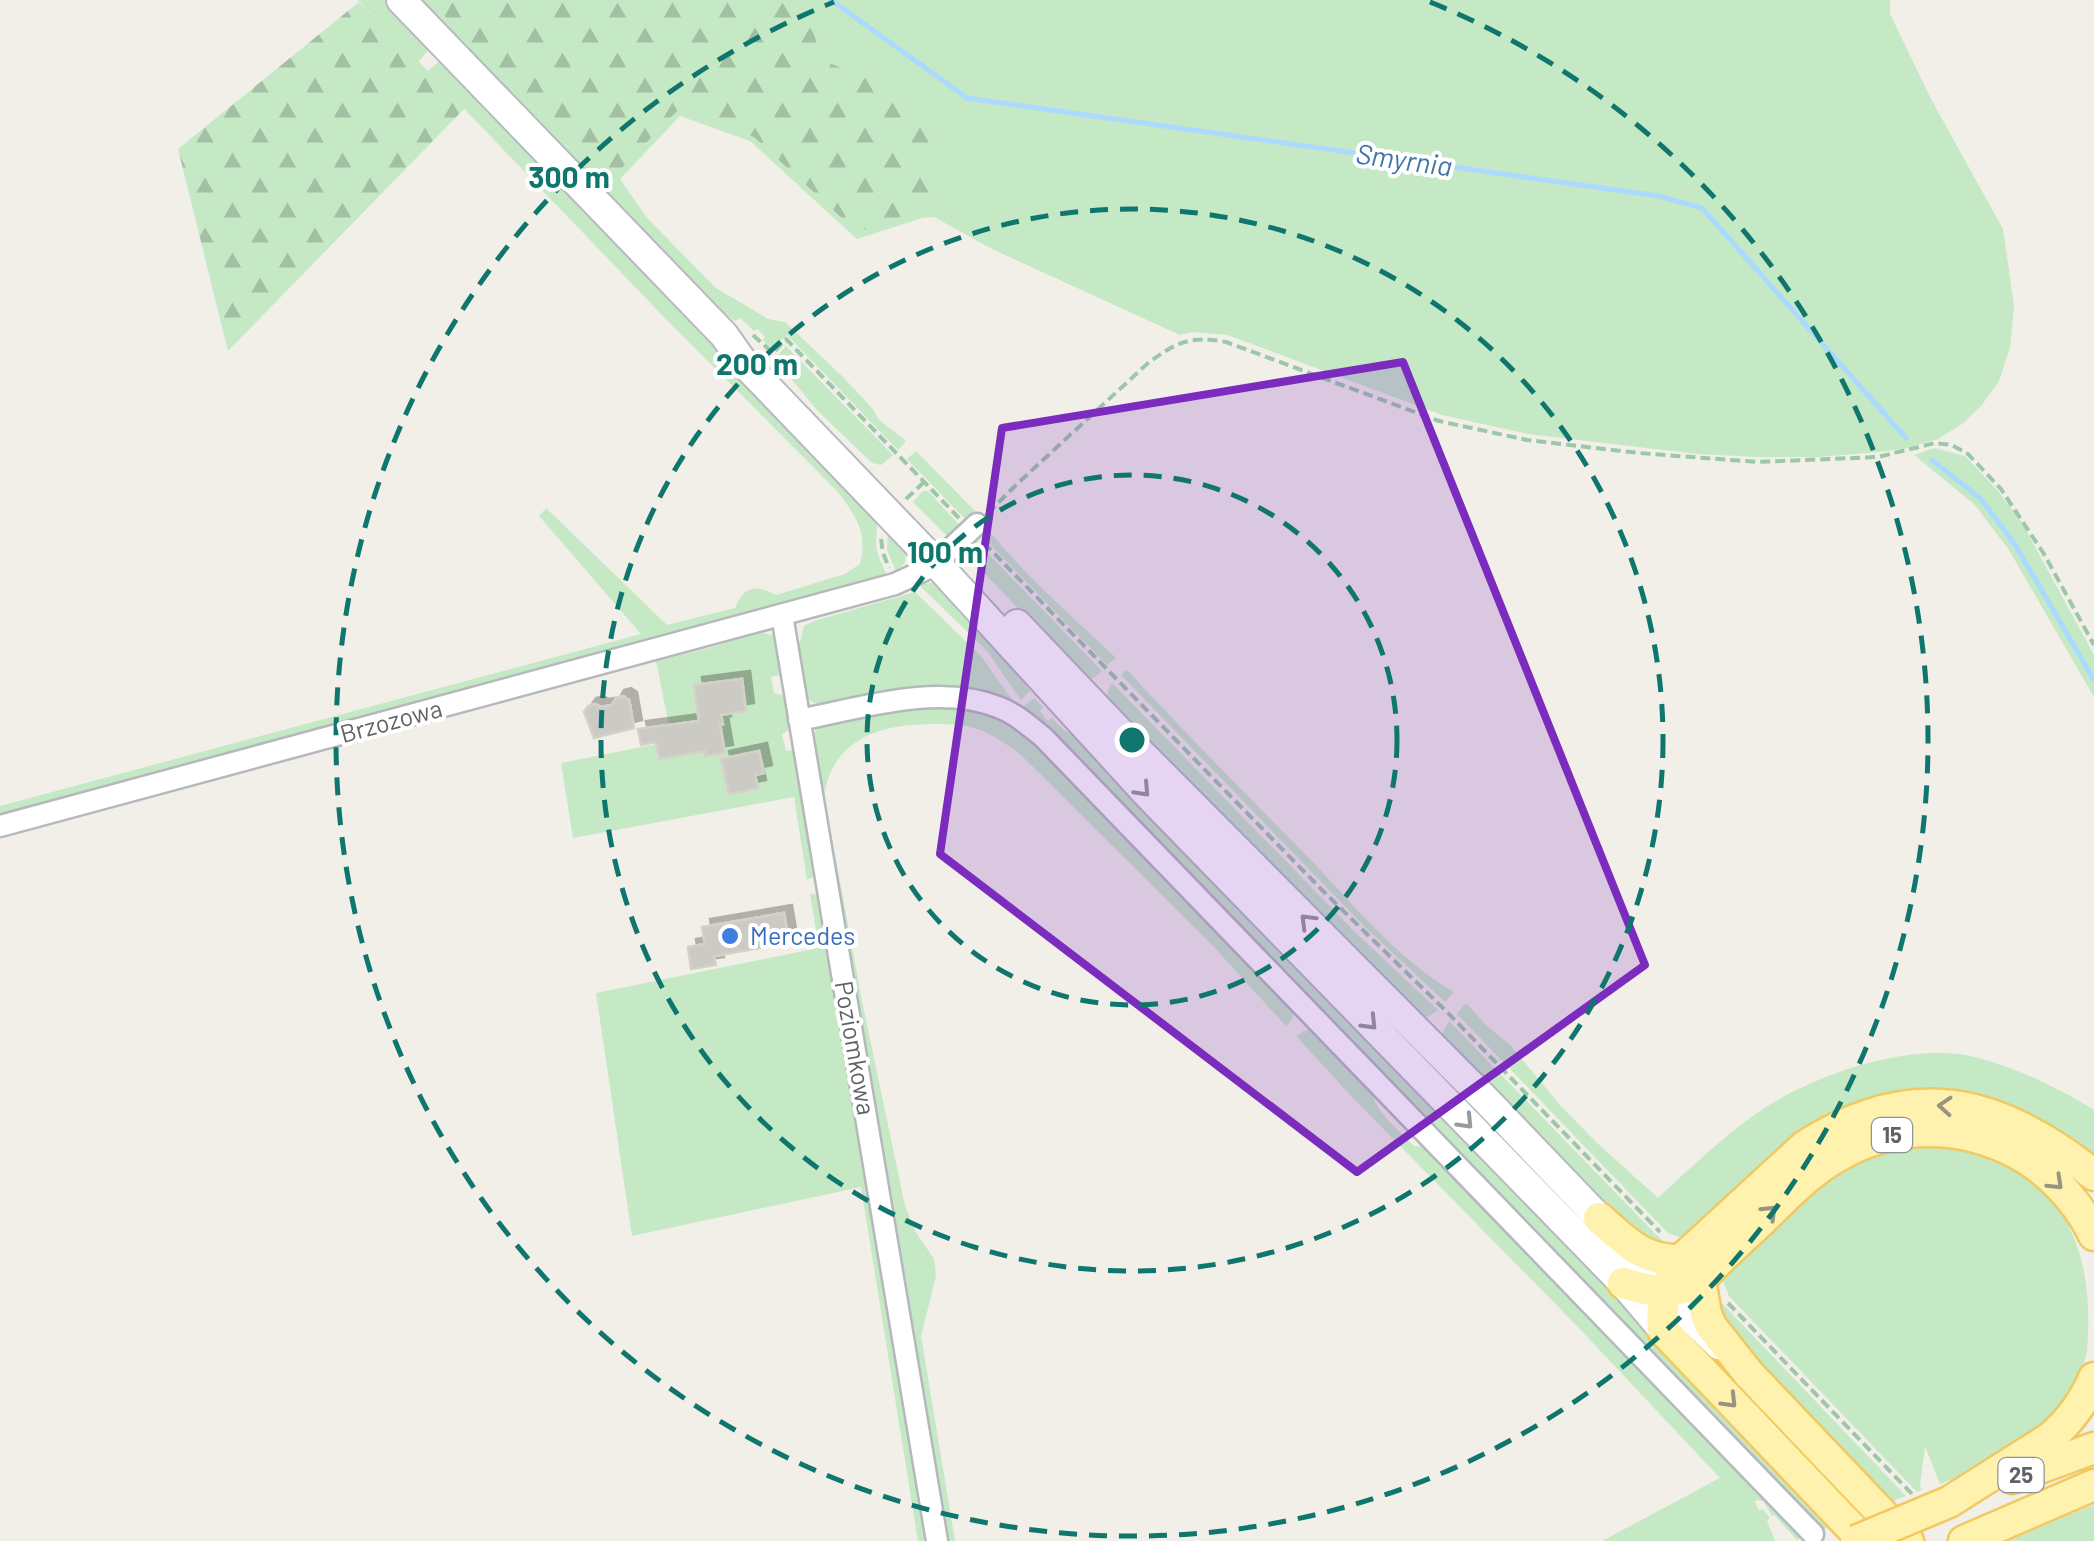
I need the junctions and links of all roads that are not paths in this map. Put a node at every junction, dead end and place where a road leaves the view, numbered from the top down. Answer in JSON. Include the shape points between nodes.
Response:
{"nodes":[{"id":1,"x":402,"y":0,"type":"edge"},
{"id":2,"x":974,"y":527,"type":"road end"},
{"id":3,"x":942,"y":557,"type":"junction"},
{"id":4,"x":782,"y":616,"type":"junction"},
{"id":5,"x":799,"y":720,"type":"junction"},
{"id":6,"x":0,"y":826,"type":"edge"},
{"id":7,"x":2094,"y":1176,"type":"edge"},
{"id":8,"x":1599,"y":1218,"type":"junction"},
{"id":9,"x":2094,"y":1235,"type":"edge"},
{"id":10,"x":1694,"y":1267,"type":"junction"},
{"id":11,"x":1623,"y":1283,"type":"junction"},
{"id":12,"x":1664,"y":1292,"type":"junction"},
{"id":13,"x":1663,"y":1330,"type":"junction"},
{"id":14,"x":1749,"y":1374,"type":"junction"},
{"id":15,"x":2094,"y":1378,"type":"edge"},
{"id":16,"x":2094,"y":1448,"type":"edge"},
{"id":17,"x":2094,"y":1485,"type":"edge"},
{"id":18,"x":1949,"y":1502,"type":"junction"},
{"id":19,"x":1813,"y":1534,"type":"dead end"},
{"id":20,"x":1975,"y":1537,"type":"edge"},
{"id":21,"x":937,"y":1541,"type":"edge"},
{"id":22,"x":1856,"y":1541,"type":"edge"},
{"id":23,"x":1864,"y":1541,"type":"edge"},
{"id":24,"x":1908,"y":1541,"type":"edge"}],
"edges":[{"from":1,"to":3,"type":"main road","via":[[902,502]]},
{"from":2,"to":3,"type":"street"},
{"from":3,"to":4,"type":"street","via":[[895,584]]},
{"from":8,"to":3,"type":"main road","one_way":true},
{"from":3,"to":11,"type":"main road","one_way":true,"via":[[1148,796]]},
{"from":4,"to":5,"type":"street","name":"Poziomkowa"},
{"from":4,"to":6,"type":"street","name":"Brzozowa"},
{"from":5,"to":19,"type":"street","via":[[949,696],[998,707],[1043,737]]},
{"from":5,"to":21,"type":"street","name":"Poziomkowa"},
{"from":7,"to":10,"type":"main road","one_way":true,"via":[[2006,1118],[1940,1104],[1869,1113],[1805,1146]]},
{"from":8,"to":10,"type":"main road","via":[[1640,1252]]},
{"from":8,"to":12,"type":"main road"},
{"from":10,"to":9,"type":"main road","number":"15","one_way":true,"via":[[1836,1156],[1918,1130],[1974,1136],[2021,1155],[2069,1196]]},
{"from":10,"to":12,"type":"main road","via":[[1672,1273]]},
{"from":10,"to":14,"type":"main road","via":[[1712,1326]]},
{"from":11,"to":12,"type":"main road"},
{"from":11,"to":13,"type":"main road"},
{"from":12,"to":13,"type":"main road"},
{"from":12,"to":14,"type":"main road"},
{"from":13,"to":23,"type":"main road","one_way":true},
{"from":14,"to":24,"type":"main road"},
{"from":15,"to":18,"type":"main road","via":[[2077,1411],[2050,1438]]},
{"from":16,"to":18,"type":"main road","number":"25"},
{"from":17,"to":20,"type":"main road","number":"25"},
{"from":18,"to":22,"type":"main road","bridge":true}]}
